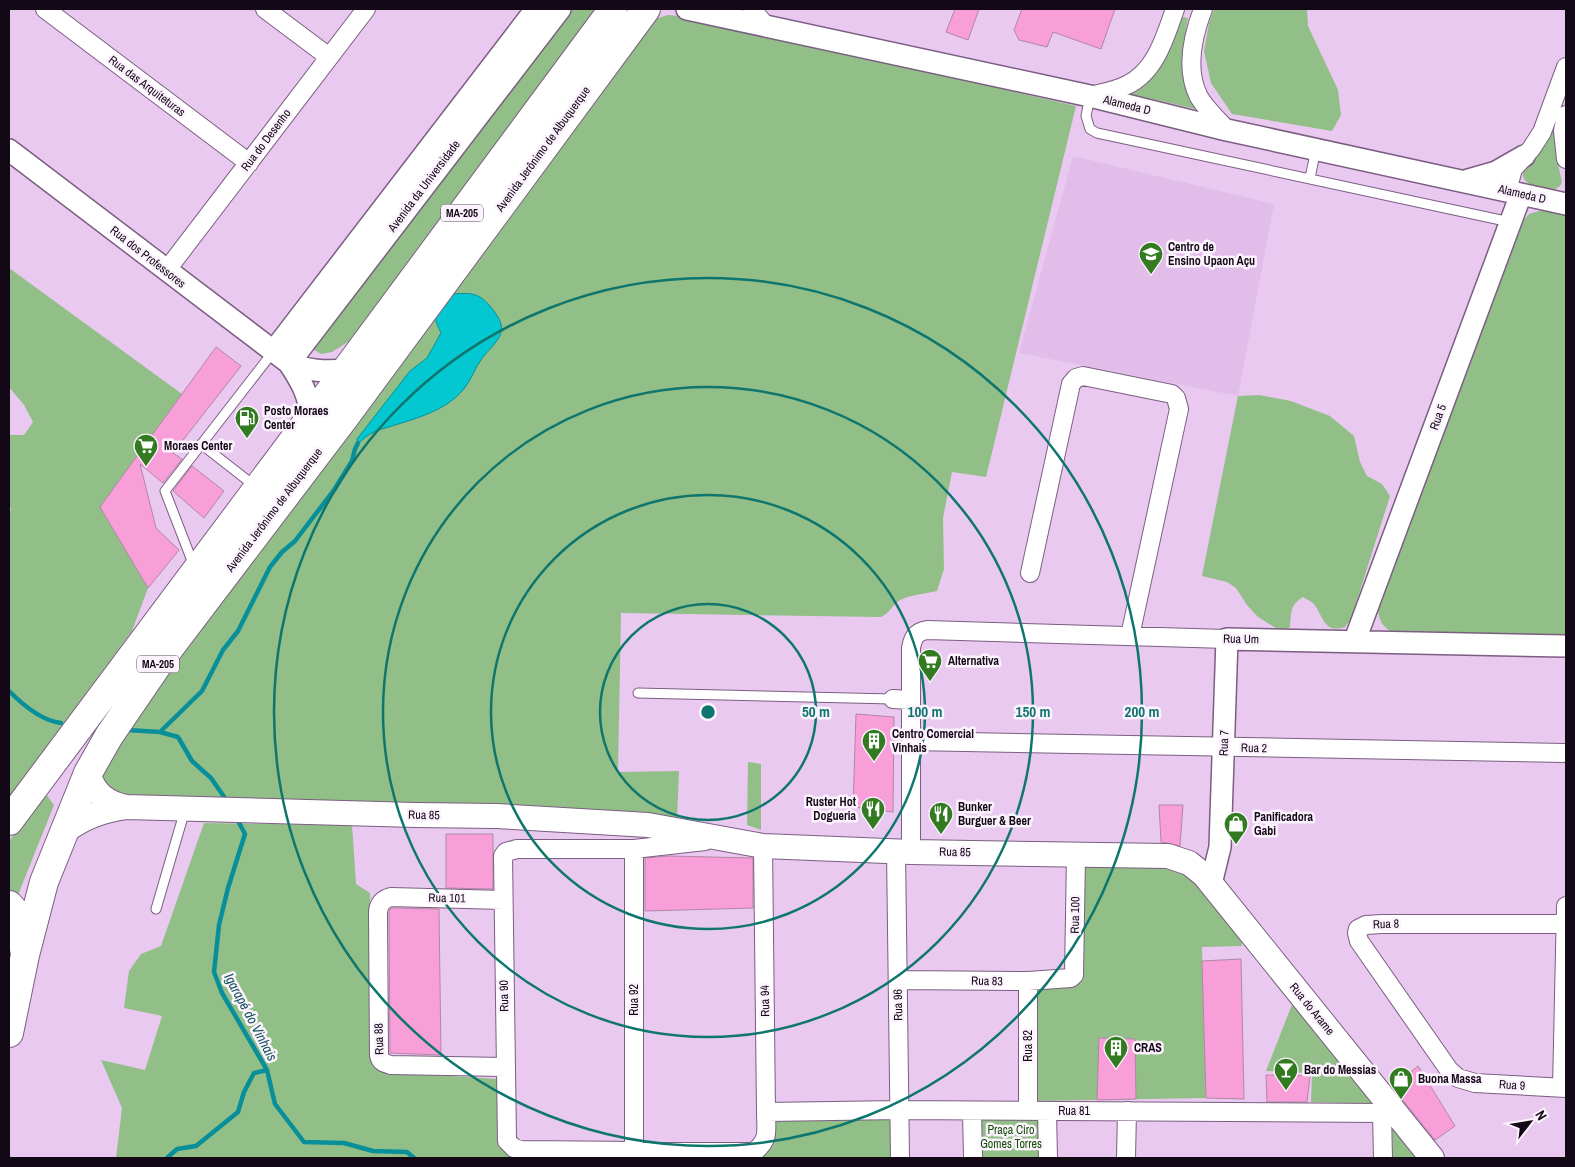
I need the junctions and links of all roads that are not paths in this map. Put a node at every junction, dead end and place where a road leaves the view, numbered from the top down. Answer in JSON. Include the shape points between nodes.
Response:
{"nodes":[{"id":1,"x":45,"y":9,"type":"edge"},
{"id":2,"x":265,"y":9,"type":"edge"},
{"id":3,"x":366,"y":9,"type":"edge"},
{"id":4,"x":536,"y":9,"type":"edge"},
{"id":5,"x":560,"y":9,"type":"edge"},
{"id":6,"x":613,"y":9,"type":"edge"},
{"id":7,"x":646,"y":9,"type":"edge"},
{"id":8,"x":687,"y":9,"type":"edge"},
{"id":9,"x":752,"y":9,"type":"edge"},
{"id":10,"x":1175,"y":9,"type":"edge"},
{"id":11,"x":1203,"y":9,"type":"edge"},
{"id":12,"x":766,"y":26,"type":"junction"},
{"id":13,"x":329,"y":57,"type":"junction"},
{"id":14,"x":1566,"y":67,"type":"edge"},
{"id":15,"x":1090,"y":96,"type":"junction"},
{"id":16,"x":1566,"y":115,"type":"edge"},
{"id":17,"x":1227,"y":130,"type":"junction"},
{"id":18,"x":1316,"y":149,"type":"junction"},
{"id":19,"x":9,"y":150,"type":"edge"},
{"id":20,"x":1524,"y":156,"type":"junction"},
{"id":21,"x":1566,"y":159,"type":"edge"},
{"id":22,"x":249,"y":163,"type":"junction"},
{"id":23,"x":1310,"y":178,"type":"junction"},
{"id":24,"x":1464,"y":181,"type":"junction"},
{"id":25,"x":1514,"y":193,"type":"junction"},
{"id":26,"x":1566,"y":203,"type":"edge"},
{"id":27,"x":1510,"y":222,"type":"junction"},
{"id":28,"x":166,"y":271,"type":"junction"},
{"id":29,"x":281,"y":358,"type":"junction"},
{"id":30,"x":346,"y":370,"type":"junction"},
{"id":31,"x":310,"y":417,"type":"junction"},
{"id":32,"x":201,"y":444,"type":"junction"},
{"id":33,"x":258,"y":488,"type":"junction"},
{"id":34,"x":196,"y":571,"type":"junction"},
{"id":35,"x":1030,"y":574,"type":"dead end"},
{"id":36,"x":916,"y":634,"type":"joint"},
{"id":37,"x":1130,"y":636,"type":"junction"},
{"id":38,"x":1227,"y":639,"type":"junction"},
{"id":39,"x":1355,"y":640,"type":"junction"},
{"id":40,"x":1566,"y":646,"type":"edge"},
{"id":41,"x":638,"y":693,"type":"dead end"},
{"id":42,"x":902,"y":699,"type":"junction"},
{"id":43,"x":911,"y":741,"type":"junction"},
{"id":44,"x":1223,"y":748,"type":"junction"},
{"id":45,"x":1566,"y":753,"type":"edge"},
{"id":46,"x":88,"y":773,"type":"junction"},
{"id":47,"x":126,"y":807,"type":"junction"},
{"id":48,"x":185,"y":810,"type":"junction"},
{"id":49,"x":9,"y":821,"type":"edge"},
{"id":50,"x":64,"y":832,"type":"junction"},
{"id":51,"x":721,"y":839,"type":"junction"},
{"id":52,"x":763,"y":846,"type":"junction"},
{"id":53,"x":1220,"y":847,"type":"junction"},
{"id":54,"x":634,"y":849,"type":"junction"},
{"id":55,"x":903,"y":851,"type":"junction"},
{"id":56,"x":506,"y":852,"type":"joint"},
{"id":57,"x":1076,"y":854,"type":"junction"},
{"id":58,"x":1189,"y":862,"type":"junction"},
{"id":59,"x":1211,"y":884,"type":"junction"},
{"id":60,"x":391,"y":897,"type":"joint"},
{"id":61,"x":503,"y":900,"type":"junction"},
{"id":62,"x":9,"y":905,"type":"edge"},
{"id":63,"x":1566,"y":906,"type":"edge"},
{"id":64,"x":156,"y":909,"type":"dead end"},
{"id":65,"x":1566,"y":924,"type":"edge"},
{"id":66,"x":25,"y":955,"type":"junction"},
{"id":67,"x":1074,"y":975,"type":"joint"},
{"id":68,"x":898,"y":980,"type":"junction"},
{"id":69,"x":1028,"y":981,"type":"junction"},
{"id":70,"x":9,"y":1033,"type":"edge"},
{"id":71,"x":505,"y":1067,"type":"junction"},
{"id":72,"x":1458,"y":1078,"type":"joint"},
{"id":73,"x":1564,"y":1088,"type":"edge"},
{"id":74,"x":900,"y":1110,"type":"junction"},
{"id":75,"x":1386,"y":1110,"type":"junction"},
{"id":76,"x":972,"y":1111,"type":"junction"},
{"id":77,"x":1028,"y":1111,"type":"junction"},
{"id":78,"x":1047,"y":1111,"type":"junction"},
{"id":79,"x":1127,"y":1111,"type":"junction"},
{"id":80,"x":766,"y":1112,"type":"junction"},
{"id":81,"x":634,"y":1151,"type":"junction"},
{"id":82,"x":900,"y":1158,"type":"edge"},
{"id":83,"x":973,"y":1158,"type":"edge"},
{"id":84,"x":1048,"y":1158,"type":"edge"},
{"id":85,"x":1126,"y":1158,"type":"edge"},
{"id":86,"x":1383,"y":1158,"type":"edge"},
{"id":87,"x":1432,"y":1158,"type":"edge"}],
"edges":[{"from":1,"to":22,"type":"street","name":"Rua das Arquiteturas"},
{"from":2,"to":13,"type":"street"},
{"from":3,"to":13,"type":"street","name":"Rua do Desenho"},
{"from":4,"to":29,"type":"street","name":"Avenida da Universidade"},
{"from":5,"to":29,"type":"street","name":"Avenida da Universidade"},
{"from":6,"to":30,"type":"main road","number":"MA-205"},
{"from":7,"to":46,"type":"main road","name":"Avenida Jerônimo de Albuquerque","number":"MA-205","via":[[345,417],[165,654]]},
{"from":8,"to":12,"type":"street","name":"Alameda D"},
{"from":9,"to":12,"type":"street"},
{"from":10,"to":15,"type":"street","via":[[1159,52],[1145,71],[1128,85]]},
{"from":11,"to":17,"type":"street","via":[[1192,56],[1194,82],[1199,96]]},
{"from":12,"to":15,"type":"street","name":"Alameda D"},
{"from":13,"to":22,"type":"street","name":"Rua do Desenho"},
{"from":14,"to":20,"type":"street","via":[[1542,132]]},
{"from":15,"to":17,"type":"street","name":"Alameda D"},
{"from":15,"to":23,"type":"lane","via":[[1086,116],[1090,129],[1097,133]]},
{"from":16,"to":21,"type":"street"},
{"from":17,"to":18,"type":"street","name":"Alameda D"},
{"from":18,"to":23,"type":"lane"},
{"from":18,"to":24,"type":"street","name":"Alameda D"},
{"from":19,"to":28,"type":"street","name":"Rua dos Professores"},
{"from":20,"to":24,"type":"street","via":[[1496,172]]},
{"from":20,"to":25,"type":"street","via":[[1511,173]]},
{"from":22,"to":28,"type":"street","name":"Rua do Desenho"},
{"from":23,"to":27,"type":"lane"},
{"from":24,"to":25,"type":"street","name":"Alameda D"},
{"from":25,"to":26,"type":"street","name":"Alameda D"},
{"from":25,"to":27,"type":"street","name":"Rua 5"},
{"from":27,"to":39,"type":"street","name":"Rua 5"},
{"from":28,"to":29,"type":"street","name":"Rua dos Professores"},
{"from":29,"to":30,"type":"street","name":"Rua dos Professores","via":[[316,371]]},
{"from":29,"to":31,"type":"street","name":"Rua dos Professores","via":[[305,388]]},
{"from":29,"to":32,"type":"lane"},
{"from":30,"to":31,"type":"main road","number":"MA-205"},
{"from":31,"to":33,"type":"main road","number":"MA-205"},
{"from":32,"to":33,"type":"lane"},
{"from":32,"to":34,"type":"lane","via":[[165,490]]},
{"from":33,"to":34,"type":"main road","number":"MA-205"},
{"from":34,"to":49,"type":"main road","number":"MA-205"},
{"from":35,"to":37,"type":"street","via":[[1074,380],[1083,376],[1172,394],[1178,409]]},
{"from":36,"to":37,"type":"street","name":"Rua Um","via":[[927,630]]},
{"from":36,"to":42,"type":"street","name":"Rua 96","via":[[912,640]]},
{"from":37,"to":38,"type":"street","name":"Rua Um"},
{"from":38,"to":39,"type":"street","name":"Rua Um"},
{"from":38,"to":44,"type":"street","name":"Rua 7"},
{"from":39,"to":40,"type":"street","name":"Rua Um"},
{"from":41,"to":42,"type":"lane"},
{"from":42,"to":43,"type":"street","name":"Rua 96"},
{"from":43,"to":44,"type":"street","name":"Rua 2"},
{"from":43,"to":55,"type":"street","name":"Rua 96"},
{"from":44,"to":45,"type":"street","name":"Rua 2"},
{"from":44,"to":53,"type":"street","name":"Rua 7"},
{"from":46,"to":47,"type":"main road","name":"Rua 85","via":[[101,796],[115,805]]},
{"from":46,"to":50,"type":"main road","name":"Avenida Jerônimo de Albuquerque","number":"MA-205"},
{"from":47,"to":48,"type":"main road","name":"Rua 85"},
{"from":47,"to":50,"type":"main road","name":"Rua 85","via":[[93,814]]},
{"from":48,"to":51,"type":"main road","name":"Rua 85","via":[[497,816],[620,822],[665,827]]},
{"from":48,"to":64,"type":"lane"},
{"from":50,"to":66,"type":"main road","name":"Avenida Jerônimo de Albuquerque","number":"MA-205","via":[[44,882]]},
{"from":51,"to":52,"type":"main road","name":"Rua 85"},
{"from":51,"to":54,"type":"street","name":"Rua 85"},
{"from":52,"to":55,"type":"main road","name":"Rua 85"},
{"from":52,"to":80,"type":"street","name":"Rua 94"},
{"from":53,"to":58,"type":"street","via":[[1201,860]]},
{"from":53,"to":59,"type":"street","name":"Rua 7"},
{"from":54,"to":56,"type":"street","name":"Rua 85","via":[[517,849]]},
{"from":54,"to":81,"type":"street","name":"Rua 92"},
{"from":55,"to":57,"type":"main road","name":"Rua 85"},
{"from":55,"to":68,"type":"street","name":"Rua 96"},
{"from":56,"to":61,"type":"street","name":"Rua 90","via":[[502,860]]},
{"from":57,"to":58,"type":"main road","name":"Rua 85","via":[[1168,856]]},
{"from":57,"to":67,"type":"street","name":"Rua 100"},
{"from":58,"to":59,"type":"main road","name":"Rua do Arame"},
{"from":59,"to":75,"type":"main road","name":"Rua do Arame"},
{"from":60,"to":61,"type":"street","name":"Rua 101"},
{"from":60,"to":71,"type":"street","name":"Rua 88","via":[[381,902],[378,913],[380,1060],[391,1065]]},
{"from":61,"to":71,"type":"street","name":"Rua 90"},
{"from":62,"to":66,"type":"main road","via":[[22,927]]},
{"from":63,"to":65,"type":"street"},
{"from":65,"to":72,"type":"street","name":"Rua 8","via":[[1382,924],[1358,929],[1359,941]]},
{"from":65,"to":73,"type":"street"},
{"from":66,"to":70,"type":"main road","name":"Avenida Jerônimo de Albuquerque","number":"MA-205"},
{"from":67,"to":69,"type":"street","name":"Rua 83","via":[[1066,980]]},
{"from":68,"to":69,"type":"street","name":"Rua 83"},
{"from":68,"to":74,"type":"street","name":"Rua 96"},
{"from":69,"to":77,"type":"street","name":"Rua 82"},
{"from":71,"to":81,"type":"street","name":"Rua 90","via":[[507,1142],[514,1148]]},
{"from":72,"to":73,"type":"street","name":"Rua 9","via":[[1475,1083]]},
{"from":74,"to":76,"type":"street","name":"Rua 81"},
{"from":74,"to":80,"type":"street","name":"Rua 81"},
{"from":74,"to":82,"type":"street","name":"Rua 96"},
{"from":75,"to":79,"type":"street","name":"Rua 81"},
{"from":75,"to":86,"type":"street"},
{"from":75,"to":87,"type":"main road","name":"Rua do Arame"},
{"from":76,"to":77,"type":"street","name":"Rua 81"},
{"from":76,"to":83,"type":"street"},
{"from":77,"to":78,"type":"street","name":"Rua 81"},
{"from":78,"to":79,"type":"street","name":"Rua 81"},
{"from":78,"to":84,"type":"street"},
{"from":79,"to":85,"type":"street"},
{"from":80,"to":81,"type":"street","name":"Rua 94","via":[[764,1144],[754,1152]]}]}
